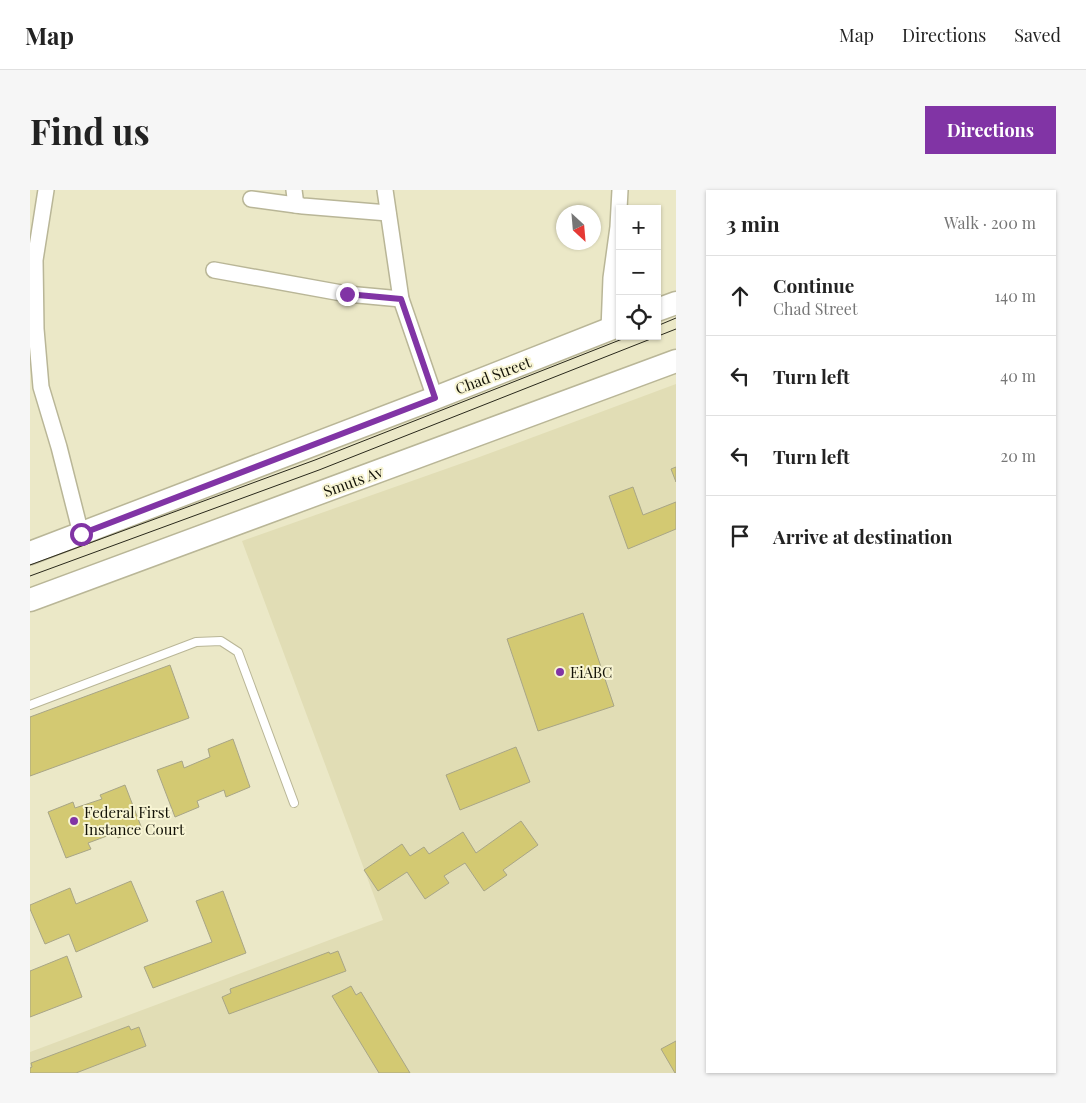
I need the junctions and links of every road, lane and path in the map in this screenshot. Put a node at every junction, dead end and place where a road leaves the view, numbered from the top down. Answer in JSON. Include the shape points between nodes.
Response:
{"nodes":[{"id":1,"x":46,"y":190,"type":"edge"},
{"id":2,"x":385,"y":190,"type":"edge"},
{"id":3,"x":620,"y":190,"type":"edge"},
{"id":4,"x":295,"y":198,"type":"edge"},
{"id":5,"x":251,"y":199,"type":"dead end"},
{"id":6,"x":388,"y":213,"type":"junction"},
{"id":7,"x":214,"y":270,"type":"dead end"},
{"id":8,"x":401,"y":299,"type":"junction"},
{"id":9,"x":676,"y":303,"type":"edge"},
{"id":10,"x":661,"y":309,"type":"edge"},
{"id":11,"x":614,"y":328,"type":"edge"},
{"id":12,"x":676,"y":361,"type":"edge"},
{"id":13,"x":435,"y":398,"type":"junction"},
{"id":14,"x":81,"y":534,"type":"junction"},
{"id":15,"x":30,"y":554,"type":"edge"},
{"id":16,"x":30,"y":600,"type":"edge"},
{"id":17,"x":30,"y":705,"type":"edge"},
{"id":18,"x":294,"y":803,"type":"dead end"}],
"edges":[{"from":1,"to":14,"type":"street","via":[[35,260],[41,387]]},
{"from":2,"to":6,"type":"street"},
{"from":3,"to":11,"type":"street","via":[[611,278]]},
{"from":4,"to":5,"type":"street"},
{"from":4,"to":6,"type":"street"},
{"from":6,"to":8,"type":"street"},
{"from":7,"to":8,"type":"street","via":[[347,294]]},
{"from":8,"to":13,"type":"street"},
{"from":9,"to":10,"type":"main road"},
{"from":11,"to":13,"type":"main road","name":"Chad Street"},
{"from":12,"to":16,"type":"main road","name":"Smuts Av"},
{"from":13,"to":14,"type":"main road","name":"Chad Street"},
{"from":14,"to":15,"type":"main road","name":"Chad Street"},
{"from":17,"to":18,"type":"lane","via":[[196,642],[221,641],[238,652]]}]}
